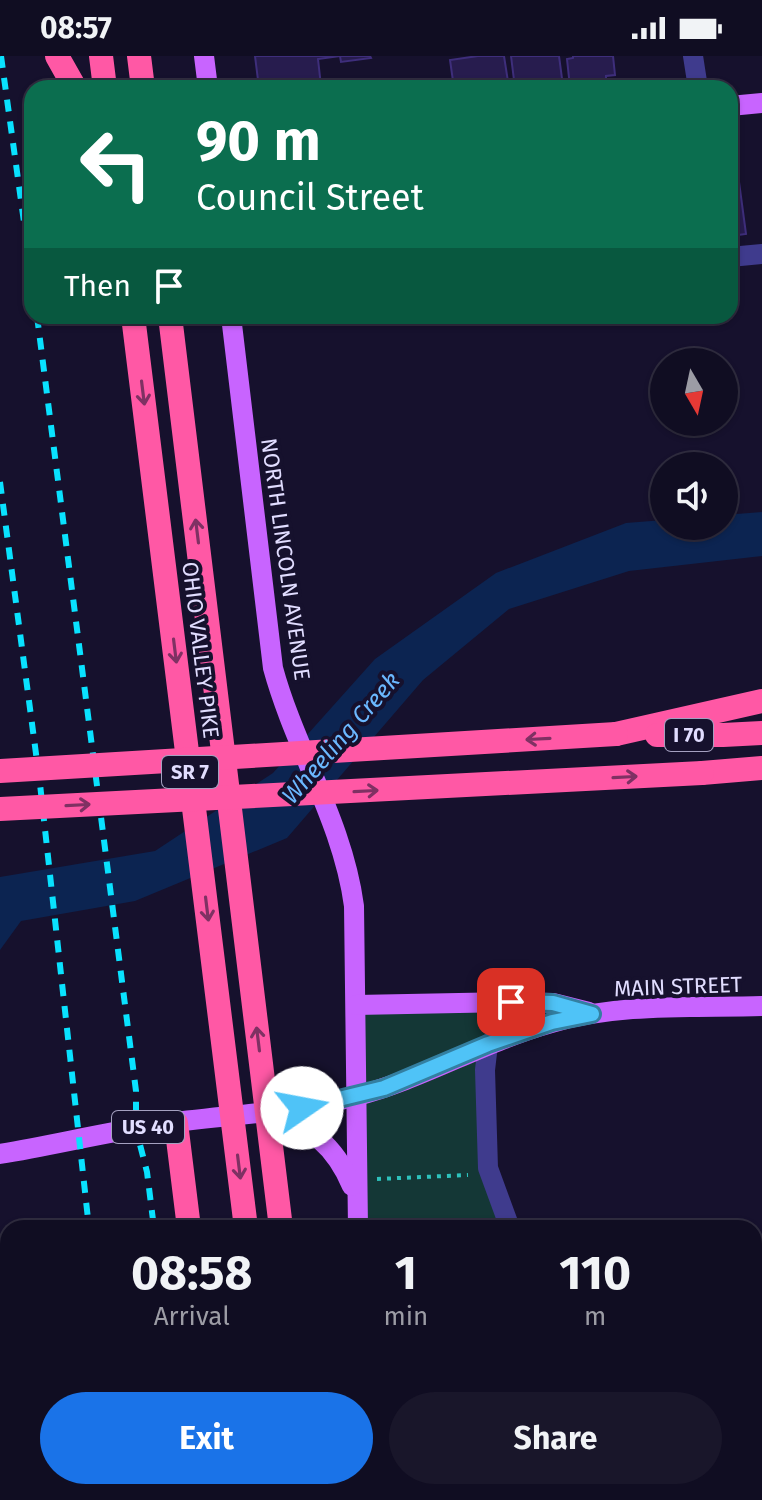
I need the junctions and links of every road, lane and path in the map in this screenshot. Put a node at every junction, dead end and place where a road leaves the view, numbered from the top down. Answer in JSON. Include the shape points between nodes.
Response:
{"nodes":[{"id":1,"x":57,"y":56,"type":"edge"},
{"id":2,"x":101,"y":56,"type":"edge"},
{"id":3,"x":139,"y":56,"type":"edge"},
{"id":4,"x":204,"y":56,"type":"edge"},
{"id":5,"x":693,"y":56,"type":"edge"},
{"id":6,"x":70,"y":80,"type":"edge"},
{"id":7,"x":104,"y":80,"type":"edge"},
{"id":8,"x":142,"y":80,"type":"edge"},
{"id":9,"x":207,"y":80,"type":"edge"},
{"id":10,"x":697,"y":80,"type":"edge"},
{"id":11,"x":762,"y":103,"type":"edge"},
{"id":12,"x":738,"y":105,"type":"edge"},
{"id":13,"x":762,"y":254,"type":"edge"},
{"id":14,"x":738,"y":256,"type":"edge"},
{"id":15,"x":134,"y":324,"type":"edge"},
{"id":16,"x":171,"y":324,"type":"edge"},
{"id":17,"x":232,"y":324,"type":"edge"},
{"id":18,"x":762,"y":701,"type":"edge"},
{"id":19,"x":762,"y":733,"type":"edge"},
{"id":20,"x":616,"y":734,"type":"junction"},
{"id":21,"x":762,"y":770,"type":"edge"},
{"id":22,"x":0,"y":771,"type":"edge"},
{"id":23,"x":0,"y":809,"type":"edge"},
{"id":24,"x":356,"y":1005,"type":"junction"},
{"id":25,"x":762,"y":1006,"type":"edge"},
{"id":26,"x":592,"y":1014,"type":"junction"},
{"id":27,"x":488,"y":1044,"type":"junction"},
{"id":28,"x":355,"y":1097,"type":"junction"},
{"id":29,"x":260,"y":1115,"type":"junction"},
{"id":30,"x":176,"y":1123,"type":"junction"},
{"id":31,"x":0,"y":1154,"type":"edge"},
{"id":32,"x":490,"y":1174,"type":"junction"},
{"id":33,"x":356,"y":1180,"type":"junction"},
{"id":34,"x":357,"y":1201,"type":"junction"},
{"id":35,"x":188,"y":1220,"type":"edge"},
{"id":36,"x":245,"y":1220,"type":"edge"},
{"id":37,"x":280,"y":1220,"type":"edge"},
{"id":38,"x":358,"y":1220,"type":"edge"},
{"id":39,"x":507,"y":1220,"type":"edge"}],
"edges":[{"from":1,"to":6,"type":"highway"},
{"from":2,"to":7,"type":"highway"},
{"from":3,"to":8,"type":"highway"},
{"from":4,"to":9,"type":"main road"},
{"from":5,"to":10,"type":"street"},
{"from":11,"to":12,"type":"main road"},
{"from":13,"to":14,"type":"street"},
{"from":15,"to":36,"type":"highway","name":"OHIO VALLEY PIKE","number":"SR 7","one_way":true,"bridge":true},
{"from":37,"to":16,"type":"highway","name":"OHIO VALLEY PIKE","number":"SR 7","one_way":true,"bridge":true},
{"from":17,"to":24,"type":"main road","name":"NORTH LINCOLN AVENUE","bridge":true,"via":[[269,647],[280,694],[343,853],[354,906]]},
{"from":18,"to":20,"type":"highway"},
{"from":19,"to":20,"type":"highway","number":"I 70"},
{"from":20,"to":22,"type":"highway","number":"I 70","one_way":true,"bridge":true},
{"from":23,"to":21,"type":"highway","number":"I 70","one_way":true,"bridge":true},
{"from":24,"to":26,"type":"main road","via":[[525,1002],[566,1005]]},
{"from":24,"to":28,"type":"main road","name":"NORTH LINCOLN AVENUE"},
{"from":25,"to":26,"type":"main road","name":"MAIN STREET","number":"US 40"},
{"from":26,"to":27,"type":"main road","name":"MAIN STREET","number":"US 40"},
{"from":27,"to":28,"type":"main road","name":"MAIN STREET","number":"US 40"},
{"from":27,"to":32,"type":"street","via":[[485,1144]]},
{"from":28,"to":29,"type":"main road","name":"MAIN STREET","number":"US 40"},
{"from":28,"to":33,"type":"main road","name":"NORTH LINCOLN AVENUE"},
{"from":29,"to":30,"type":"main road","name":"MAIN STREET","number":"US 40"},
{"from":29,"to":34,"type":"main road","via":[[303,1128],[328,1145]]},
{"from":30,"to":31,"type":"main road","name":"MAIN STREET","number":"US 40"},
{"from":30,"to":35,"type":"highway"},
{"from":32,"to":33,"type":"path"},
{"from":32,"to":39,"type":"street"},
{"from":33,"to":34,"type":"main road","name":"NORTH LINCOLN AVENUE"},
{"from":34,"to":38,"type":"main road","name":"NORTH LINCOLN AVENUE"}]}
